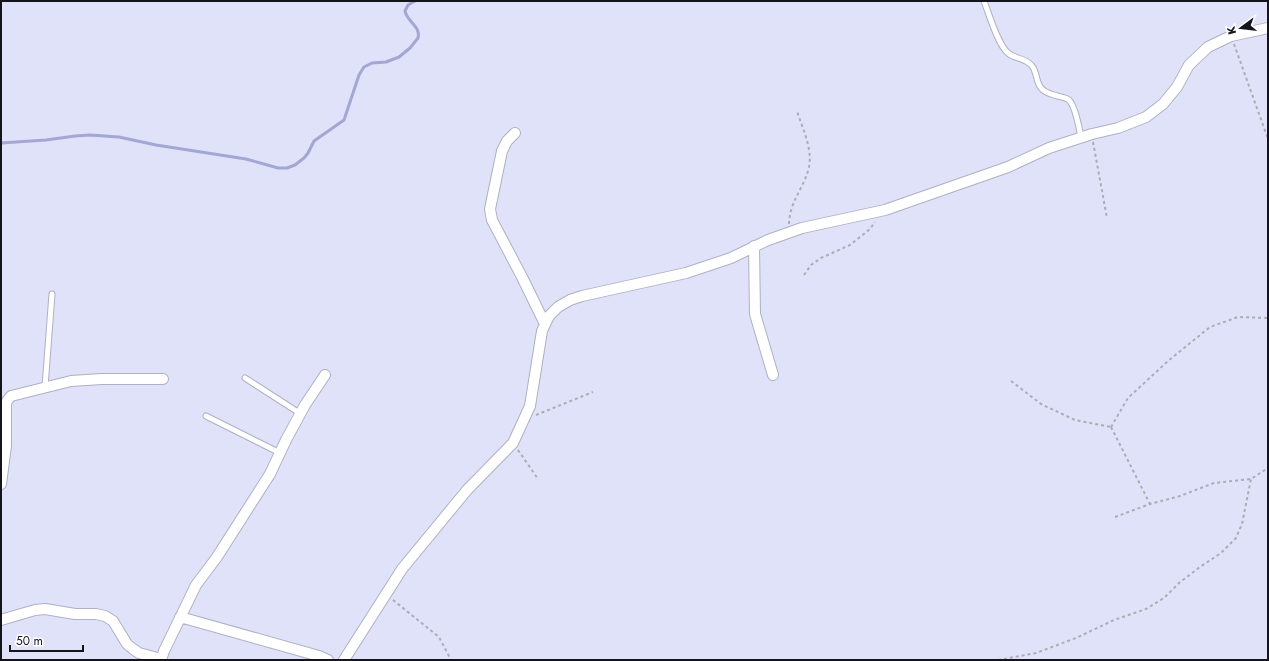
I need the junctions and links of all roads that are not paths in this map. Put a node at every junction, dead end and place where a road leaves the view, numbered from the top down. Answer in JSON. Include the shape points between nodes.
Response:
{"nodes":[{"id":1,"x":984,"y":1,"type":"edge"},
{"id":2,"x":1268,"y":28,"type":"edge"},
{"id":3,"x":515,"y":133,"type":"dead end"},
{"id":4,"x":1081,"y":137,"type":"junction"},
{"id":5,"x":754,"y":246,"type":"junction"},
{"id":6,"x":52,"y":294,"type":"dead end"},
{"id":7,"x":545,"y":324,"type":"junction"},
{"id":8,"x":325,"y":374,"type":"dead end"},
{"id":9,"x":773,"y":375,"type":"dead end"},
{"id":10,"x":245,"y":378,"type":"dead end"},
{"id":11,"x":163,"y":379,"type":"dead end"},
{"id":12,"x":45,"y":387,"type":"junction"},
{"id":13,"x":301,"y":414,"type":"junction"},
{"id":14,"x":206,"y":416,"type":"dead end"},
{"id":15,"x":280,"y":453,"type":"junction"},
{"id":16,"x":1,"y":484,"type":"edge"},
{"id":17,"x":180,"y":617,"type":"junction"},
{"id":18,"x":1,"y":620,"type":"edge"},
{"id":19,"x":161,"y":660,"type":"edge"},
{"id":20,"x":328,"y":660,"type":"edge"},
{"id":21,"x":344,"y":660,"type":"edge"}],
"edges":[{"from":1,"to":4,"type":"lane","via":[[1002,46],[1010,55],[1031,64],[1044,91],[1070,102]]},
{"from":2,"to":4,"type":"street","via":[[1231,36],[1208,47],[1189,65],[1177,87],[1163,104],[1146,117],[1118,128]]},
{"from":3,"to":7,"type":"street","via":[[502,151],[490,209],[492,220]]},
{"from":4,"to":5,"type":"street","via":[[1008,167],[885,210],[802,228]]},
{"from":5,"to":7,"type":"street","via":[[731,258],[686,273],[570,300],[558,307]]},
{"from":5,"to":9,"type":"street","via":[[755,314]]},
{"from":6,"to":12,"type":"lane"},
{"from":7,"to":21,"type":"street","via":[[530,406],[513,443],[467,490],[402,569]]},
{"from":8,"to":13,"type":"street"},
{"from":10,"to":13,"type":"lane"},
{"from":11,"to":12,"type":"street","via":[[71,381]]},
{"from":12,"to":16,"type":"street","via":[[11,396],[7,401],[6,446]]},
{"from":13,"to":15,"type":"street"},
{"from":14,"to":15,"type":"lane"},
{"from":15,"to":17,"type":"street","via":[[238,526],[196,585]]},
{"from":17,"to":19,"type":"street"},
{"from":17,"to":20,"type":"street"},
{"from":18,"to":19,"type":"street","via":[[45,609],[105,616],[113,621],[133,649]]}]}
